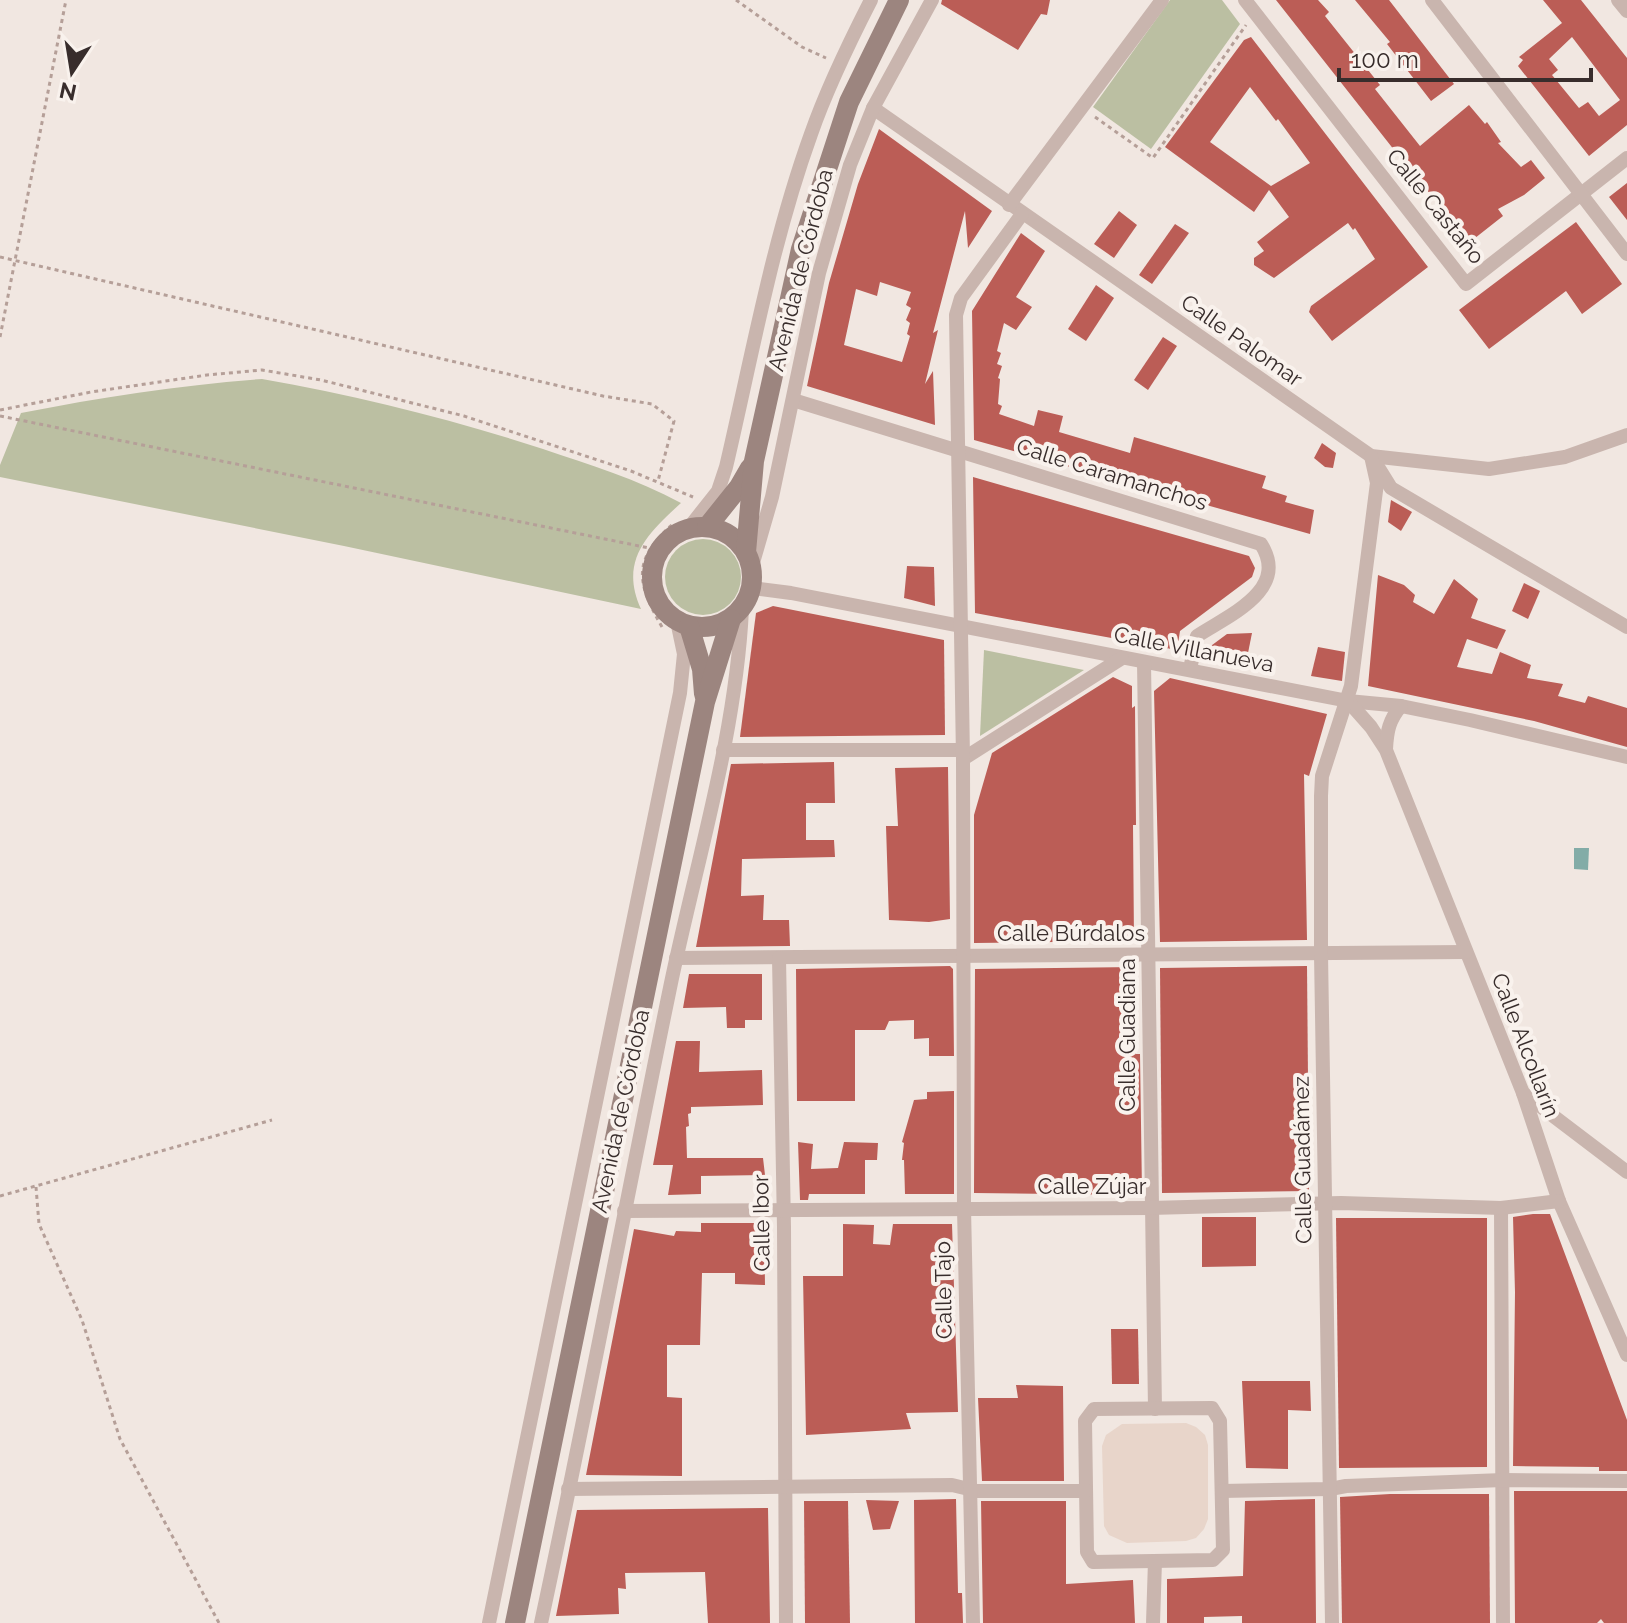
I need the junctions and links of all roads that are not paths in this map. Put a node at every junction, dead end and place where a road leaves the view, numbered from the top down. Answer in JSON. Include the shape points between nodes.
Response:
{"nodes":[{"id":1,"x":871,"y":0,"type":"edge"},
{"id":2,"x":899,"y":0,"type":"edge"},
{"id":3,"x":932,"y":0,"type":"edge"},
{"id":4,"x":1162,"y":0,"type":"edge"},
{"id":5,"x":1245,"y":0,"type":"edge"},
{"id":6,"x":1432,"y":0,"type":"edge"},
{"id":7,"x":1618,"y":0,"type":"edge"},
{"id":8,"x":1627,"y":11,"type":"edge"},
{"id":9,"x":873,"y":108,"type":"junction"},
{"id":10,"x":1627,"y":158,"type":"edge"},
{"id":11,"x":1583,"y":195,"type":"junction"},
{"id":12,"x":1009,"y":205,"type":"junction"},
{"id":13,"x":1022,"y":214,"type":"junction"},
{"id":14,"x":1627,"y":254,"type":"edge"},
{"id":15,"x":793,"y":400,"type":"junction"},
{"id":16,"x":1627,"y":435,"type":"edge"},
{"id":17,"x":957,"y":450,"type":"junction"},
{"id":18,"x":1371,"y":456,"type":"junction"},
{"id":19,"x":754,"y":461,"type":"junction"},
{"id":20,"x":697,"y":528,"type":"junction"},
{"id":21,"x":749,"y":559,"type":"junction"},
{"id":22,"x":752,"y":588,"type":"junction"},
{"id":23,"x":737,"y":614,"type":"junction"},
{"id":24,"x":683,"y":624,"type":"junction"},
{"id":25,"x":960,"y":626,"type":"junction"},
{"id":26,"x":1627,"y":627,"type":"edge"},
{"id":27,"x":1122,"y":658,"type":"junction"},
{"id":28,"x":1144,"y":662,"type":"junction"},
{"id":29,"x":1190,"y":669,"type":"junction"},
{"id":30,"x":1348,"y":701,"type":"junction"},
{"id":31,"x":705,"y":702,"type":"junction"},
{"id":32,"x":1401,"y":706,"type":"junction"},
{"id":33,"x":723,"y":750,"type":"junction"},
{"id":34,"x":1386,"y":750,"type":"junction"},
{"id":35,"x":962,"y":755,"type":"junction"},
{"id":36,"x":1627,"y":757,"type":"edge"},
{"id":37,"x":1466,"y":952,"type":"junction"},
{"id":38,"x":1321,"y":954,"type":"junction"},
{"id":39,"x":1149,"y":955,"type":"junction"},
{"id":40,"x":961,"y":956,"type":"junction"},
{"id":41,"x":676,"y":958,"type":"junction"},
{"id":42,"x":779,"y":958,"type":"junction"},
{"id":43,"x":1523,"y":1093,"type":"junction"},
{"id":44,"x":1627,"y":1172,"type":"edge"},
{"id":45,"x":1559,"y":1201,"type":"junction"},
{"id":46,"x":1325,"y":1203,"type":"junction"},
{"id":47,"x":964,"y":1208,"type":"junction"},
{"id":48,"x":1150,"y":1208,"type":"junction"},
{"id":49,"x":1501,"y":1208,"type":"junction"},
{"id":50,"x":783,"y":1210,"type":"junction"},
{"id":51,"x":624,"y":1211,"type":"junction"},
{"id":52,"x":1627,"y":1355,"type":"edge"},
{"id":53,"x":1155,"y":1409,"type":"junction"},
{"id":54,"x":1503,"y":1480,"type":"junction"},
{"id":55,"x":1627,"y":1481,"type":"edge"},
{"id":56,"x":786,"y":1487,"type":"junction"},
{"id":57,"x":969,"y":1488,"type":"junction"},
{"id":58,"x":568,"y":1489,"type":"junction"},
{"id":59,"x":1330,"y":1489,"type":"junction"},
{"id":60,"x":1086,"y":1491,"type":"junction"},
{"id":61,"x":1222,"y":1491,"type":"junction"},
{"id":62,"x":1155,"y":1561,"type":"junction"},
{"id":63,"x":489,"y":1623,"type":"edge"},
{"id":64,"x":515,"y":1623,"type":"edge"},
{"id":65,"x":541,"y":1623,"type":"edge"},
{"id":66,"x":786,"y":1623,"type":"edge"},
{"id":67,"x":973,"y":1623,"type":"edge"},
{"id":68,"x":1153,"y":1623,"type":"edge"},
{"id":69,"x":1332,"y":1623,"type":"edge"},
{"id":70,"x":1503,"y":1623,"type":"edge"}],
"edges":[{"from":1,"to":20,"type":"street","name":"Avenida de Córdoba","via":[[811,133],[781,228],[726,467]]},
{"from":2,"to":19,"type":"street","name":"Avenida de Córdoba","via":[[849,102],[815,200]]},
{"from":3,"to":9,"type":"street","name":"Avenida de Córdoba"},
{"from":4,"to":12,"type":"street"},
{"from":5,"to":11,"type":"street","name":"Calle Castaño","via":[[1466,284]]},
{"from":6,"to":11,"type":"street"},
{"from":7,"to":8,"type":"street"},
{"from":9,"to":12,"type":"street","name":"Calle Palomar"},
{"from":9,"to":15,"type":"street","name":"Avenida de Córdoba","via":[[850,165],[819,273]]},
{"from":10,"to":11,"type":"street","name":"Calle Castaño"},
{"from":11,"to":14,"type":"street"},
{"from":12,"to":13,"type":"street","name":"Calle Palomar"},
{"from":13,"to":17,"type":"street","name":"Calle Tajo","via":[[961,298],[956,315]]},
{"from":13,"to":18,"type":"street","name":"Calle Palomar"},
{"from":15,"to":17,"type":"street","name":"Calle Caramanchos"},
{"from":15,"to":21,"type":"street","name":"Avenida de Córdoba","via":[[772,497]]},
{"from":16,"to":18,"type":"street","name":"Calle Palomar","via":[[1565,457],[1489,469]]},
{"from":17,"to":25,"type":"street","name":"Calle Tajo"},
{"from":17,"to":29,"type":"street","name":"Calle Caramanchos","via":[[1261,544],[1270,558],[1263,588],[1197,636]]},
{"from":18,"to":26,"type":"street","via":[[1391,488]]},
{"from":18,"to":30,"type":"street","name":"Calle Guadámez","via":[[1377,483]]},
{"from":19,"to":20,"type":"street","name":"Avenida de Córdoba","via":[[739,487]]},
{"from":19,"to":21,"type":"street","name":"Avenida de Córdoba"},
{"from":20,"to":21,"type":"street","via":[[730,534]]},
{"from":20,"to":24,"type":"street","via":[[676,533],[659,550],[653,566],[656,598]]},
{"from":21,"to":22,"type":"street"},
{"from":22,"to":23,"type":"street"},
{"from":22,"to":25,"type":"street","name":"Calle Villanueva"},
{"from":23,"to":24,"type":"street","via":[[718,625]]},
{"from":23,"to":31,"type":"street","name":"Avenida de Córdoba"},
{"from":23,"to":33,"type":"street","name":"Avenida de Córdoba","via":[[741,641]]},
{"from":24,"to":31,"type":"street","name":"Avenida de Córdoba","via":[[702,669]]},
{"from":24,"to":63,"type":"street","name":"Avenida de Córdoba","via":[[680,693]]},
{"from":25,"to":27,"type":"street","name":"Calle Villanueva"},
{"from":25,"to":35,"type":"street","name":"Calle Tajo"},
{"from":27,"to":28,"type":"street","name":"Calle Villanueva"},
{"from":27,"to":35,"type":"street"},
{"from":28,"to":29,"type":"street","name":"Calle Villanueva"},
{"from":28,"to":39,"type":"street","name":"Calle Guadiana"},
{"from":29,"to":30,"type":"street","name":"Calle Villanueva"},
{"from":30,"to":32,"type":"street","name":"Calle Villanueva"},
{"from":30,"to":34,"type":"street","name":"Calle Alcollarín"},
{"from":30,"to":38,"type":"street","name":"Calle Guadámez","via":[[1322,776]]},
{"from":31,"to":64,"type":"street","name":"Avenida de Córdoba"},
{"from":32,"to":34,"type":"street","via":[[1387,730]]},
{"from":32,"to":36,"type":"street","name":"Calle Villanueva"},
{"from":33,"to":35,"type":"street"},
{"from":33,"to":41,"type":"street","name":"Avenida de Córdoba"},
{"from":34,"to":37,"type":"street","name":"Calle Alcollarín"},
{"from":35,"to":40,"type":"street","name":"Calle Tajo"},
{"from":37,"to":38,"type":"street","name":"Calle Búrdalos"},
{"from":37,"to":43,"type":"street","name":"Calle Alcollarín"},
{"from":38,"to":39,"type":"street","name":"Calle Búrdalos"},
{"from":38,"to":46,"type":"street","name":"Calle Guadámez"},
{"from":39,"to":40,"type":"street","name":"Calle Búrdalos"},
{"from":39,"to":48,"type":"street","name":"Calle Guadiana"},
{"from":40,"to":42,"type":"street","name":"Calle Búrdalos"},
{"from":40,"to":47,"type":"street","name":"Calle Tajo"},
{"from":41,"to":42,"type":"street","name":"Calle Búrdalos"},
{"from":41,"to":51,"type":"street","name":"Avenida de Córdoba"},
{"from":42,"to":50,"type":"street","name":"Calle Ibor"},
{"from":43,"to":44,"type":"street"},
{"from":43,"to":45,"type":"street","name":"Calle Alcollarín"},
{"from":45,"to":49,"type":"street","name":"Calle Zújar"},
{"from":45,"to":52,"type":"street","name":"Calle Alcollarín"},
{"from":46,"to":48,"type":"street","name":"Calle Zújar"},
{"from":46,"to":49,"type":"street","name":"Calle Zújar"},
{"from":46,"to":59,"type":"street","name":"Calle Guadámez"},
{"from":47,"to":48,"type":"street","name":"Calle Zújar"},
{"from":47,"to":50,"type":"street","name":"Calle Zújar"},
{"from":47,"to":57,"type":"street","name":"Calle Tajo"},
{"from":48,"to":53,"type":"street","name":"Calle Guadiana"},
{"from":49,"to":54,"type":"street"},
{"from":50,"to":51,"type":"street","name":"Calle Zújar"},
{"from":50,"to":56,"type":"street","name":"Calle Ibor"},
{"from":51,"to":58,"type":"street","name":"Avenida de Córdoba"},
{"from":53,"to":60,"type":"street","via":[[1094,1409],[1085,1421]]},
{"from":53,"to":61,"type":"street","via":[[1212,1408],[1220,1421]]},
{"from":54,"to":55,"type":"street"},
{"from":54,"to":59,"type":"street"},
{"from":54,"to":70,"type":"street"},
{"from":56,"to":57,"type":"street"},
{"from":56,"to":58,"type":"street"},
{"from":56,"to":66,"type":"street","name":"Calle Ibor"},
{"from":57,"to":60,"type":"street"},
{"from":57,"to":67,"type":"street","name":"Calle Tajo"},
{"from":58,"to":65,"type":"street","name":"Avenida de Córdoba"},
{"from":59,"to":61,"type":"street"},
{"from":59,"to":69,"type":"street","name":"Calle Guadámez"},
{"from":60,"to":62,"type":"street","via":[[1087,1552],[1093,1562]]},
{"from":61,"to":62,"type":"street","via":[[1223,1550],[1213,1560]]},
{"from":62,"to":68,"type":"street"}]}
